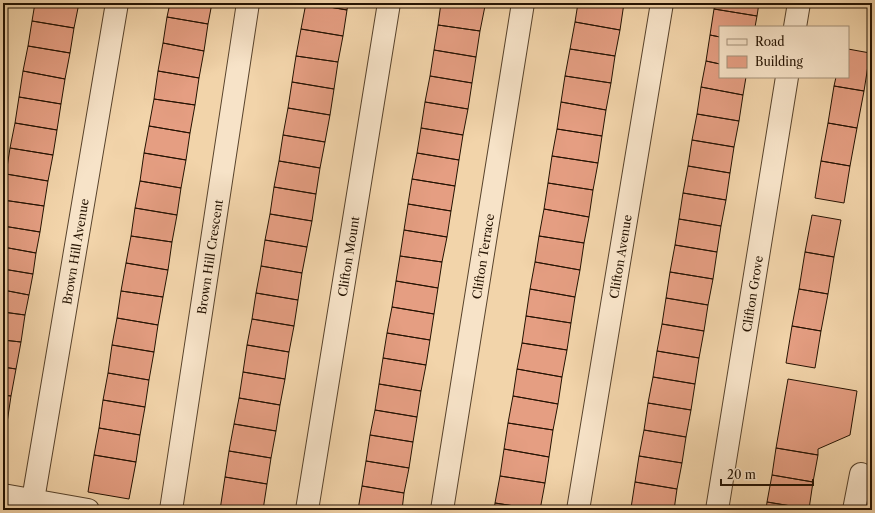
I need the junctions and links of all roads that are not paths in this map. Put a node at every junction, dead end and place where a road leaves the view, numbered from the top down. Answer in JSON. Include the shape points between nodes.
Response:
{"nodes":[{"id":1,"x":117,"y":3,"type":"edge"},
{"id":2,"x":248,"y":3,"type":"edge"},
{"id":3,"x":390,"y":3,"type":"edge"},
{"id":4,"x":524,"y":3,"type":"edge"},
{"id":5,"x":662,"y":3,"type":"edge"},
{"id":6,"x":799,"y":3,"type":"edge"},
{"id":7,"x":795,"y":26,"type":"edge"},
{"id":8,"x":787,"y":78,"type":"edge"},
{"id":9,"x":861,"y":474,"type":"dead end"},
{"id":10,"x":3,"y":495,"type":"edge"},
{"id":11,"x":33,"y":500,"type":"junction"},
{"id":12,"x":88,"y":510,"type":"edge"},
{"id":13,"x":171,"y":510,"type":"edge"},
{"id":14,"x":307,"y":510,"type":"edge"},
{"id":15,"x":442,"y":510,"type":"edge"},
{"id":16,"x":578,"y":510,"type":"edge"},
{"id":17,"x":717,"y":510,"type":"edge"},
{"id":18,"x":854,"y":510,"type":"edge"}],
"edges":[{"from":1,"to":11,"type":"street","name":"Brown Hill Avenue"},
{"from":2,"to":13,"type":"street","name":"Brown Hill Crescent"},
{"from":3,"to":14,"type":"street","name":"Clifton Mount"},
{"from":4,"to":15,"type":"street","name":"Clifton Terrace"},
{"from":5,"to":16,"type":"street","name":"Clifton Avenue"},
{"from":6,"to":7,"type":"street"},
{"from":8,"to":17,"type":"street","name":"Clifton Grove"},
{"from":9,"to":18,"type":"street"},
{"from":10,"to":11,"type":"street"},
{"from":11,"to":12,"type":"street"}]}
